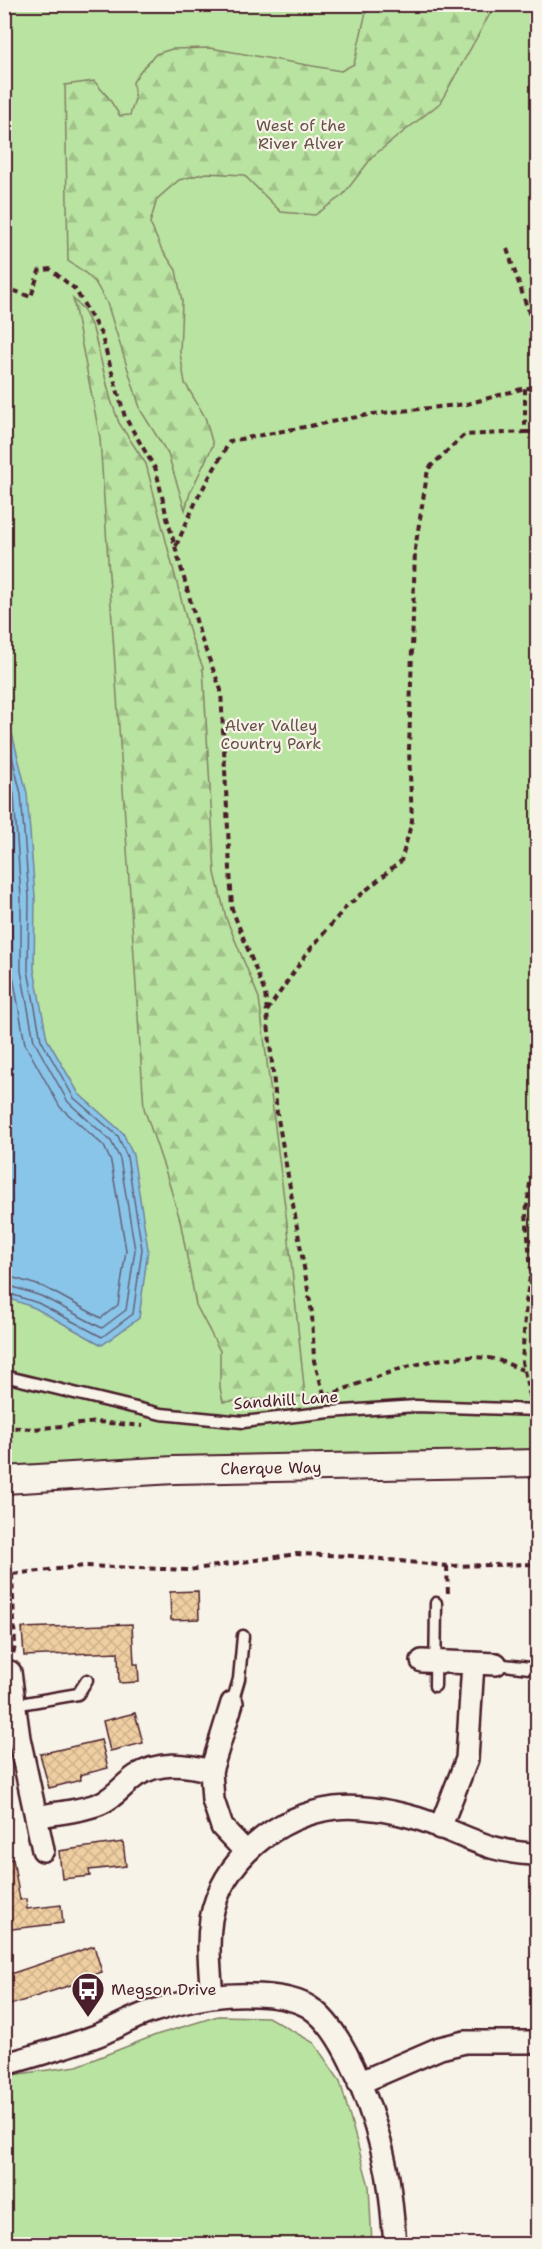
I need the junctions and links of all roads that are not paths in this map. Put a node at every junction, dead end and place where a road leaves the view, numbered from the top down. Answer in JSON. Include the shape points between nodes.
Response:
{"nodes":[{"id":1,"x":4,"y":1376,"type":"edge"},
{"id":2,"x":535,"y":1410,"type":"edge"},
{"id":3,"x":537,"y":1463,"type":"edge"},
{"id":4,"x":4,"y":1480,"type":"edge"},
{"id":5,"x":436,"y":1603,"type":"dead end"},
{"id":6,"x":243,"y":1636,"type":"dead end"},
{"id":7,"x":428,"y":1661,"type":"junction"},
{"id":8,"x":473,"y":1664,"type":"junction"},
{"id":9,"x":496,"y":1664,"type":"joint"},
{"id":10,"x":537,"y":1670,"type":"edge"},
{"id":11,"x":10,"y":1672,"type":"road end"},
{"id":12,"x":87,"y":1680,"type":"dead end"},
{"id":13,"x":435,"y":1686,"type":"dead end"},
{"id":14,"x":232,"y":1703,"type":"joint"},
{"id":15,"x":14,"y":1705,"type":"junction"},
{"id":16,"x":211,"y":1771,"type":"junction"},
{"id":17,"x":36,"y":1817,"type":"junction"},
{"id":18,"x":440,"y":1828,"type":"junction"},
{"id":19,"x":43,"y":1851,"type":"dead end"},
{"id":20,"x":246,"y":1852,"type":"junction"},
{"id":21,"x":537,"y":1854,"type":"edge"},
{"id":22,"x":212,"y":1996,"type":"junction"},
{"id":23,"x":537,"y":2042,"type":"edge"},
{"id":24,"x":4,"y":2062,"type":"edge"},
{"id":25,"x":359,"y":2082,"type":"junction"},
{"id":26,"x":395,"y":2244,"type":"edge"}],
"edges":[{"from":1,"to":2,"type":"lane","name":"Sandhill Lane","via":[[160,1414],[243,1422],[416,1406]]},
{"from":3,"to":4,"type":"street","name":"Cherque Way","via":[[174,1470]]},
{"from":5,"to":7,"type":"lane"},
{"from":6,"to":14,"type":"lane","via":[[239,1679]]},
{"from":7,"to":8,"type":"street"},
{"from":7,"to":13,"type":"lane"},
{"from":8,"to":9,"type":"street"},
{"from":8,"to":18,"type":"street","via":[[467,1759]]},
{"from":9,"to":10,"type":"lane"},
{"from":11,"to":15,"type":"street"},
{"from":12,"to":15,"type":"lane","via":[[78,1694]]},
{"from":14,"to":16,"type":"street"},
{"from":15,"to":17,"type":"street"},
{"from":16,"to":17,"type":"street","via":[[164,1765],[135,1776],[101,1804]]},
{"from":16,"to":20,"type":"street","via":[[213,1800],[222,1827]]},
{"from":17,"to":19,"type":"street"},
{"from":18,"to":20,"type":"street","via":[[376,1809],[335,1808],[291,1821]]},
{"from":18,"to":21,"type":"street","via":[[482,1846]]},
{"from":20,"to":22,"type":"street","via":[[218,1896],[211,1918],[208,1944]]},
{"from":22,"to":24,"type":"street","via":[[148,2013],[66,2047]]},
{"from":22,"to":25,"type":"street","via":[[264,1996],[308,2006],[339,2037]]},
{"from":23,"to":25,"type":"street","via":[[465,2042],[440,2048]]},
{"from":25,"to":26,"type":"street","via":[[380,2143]]}]}
